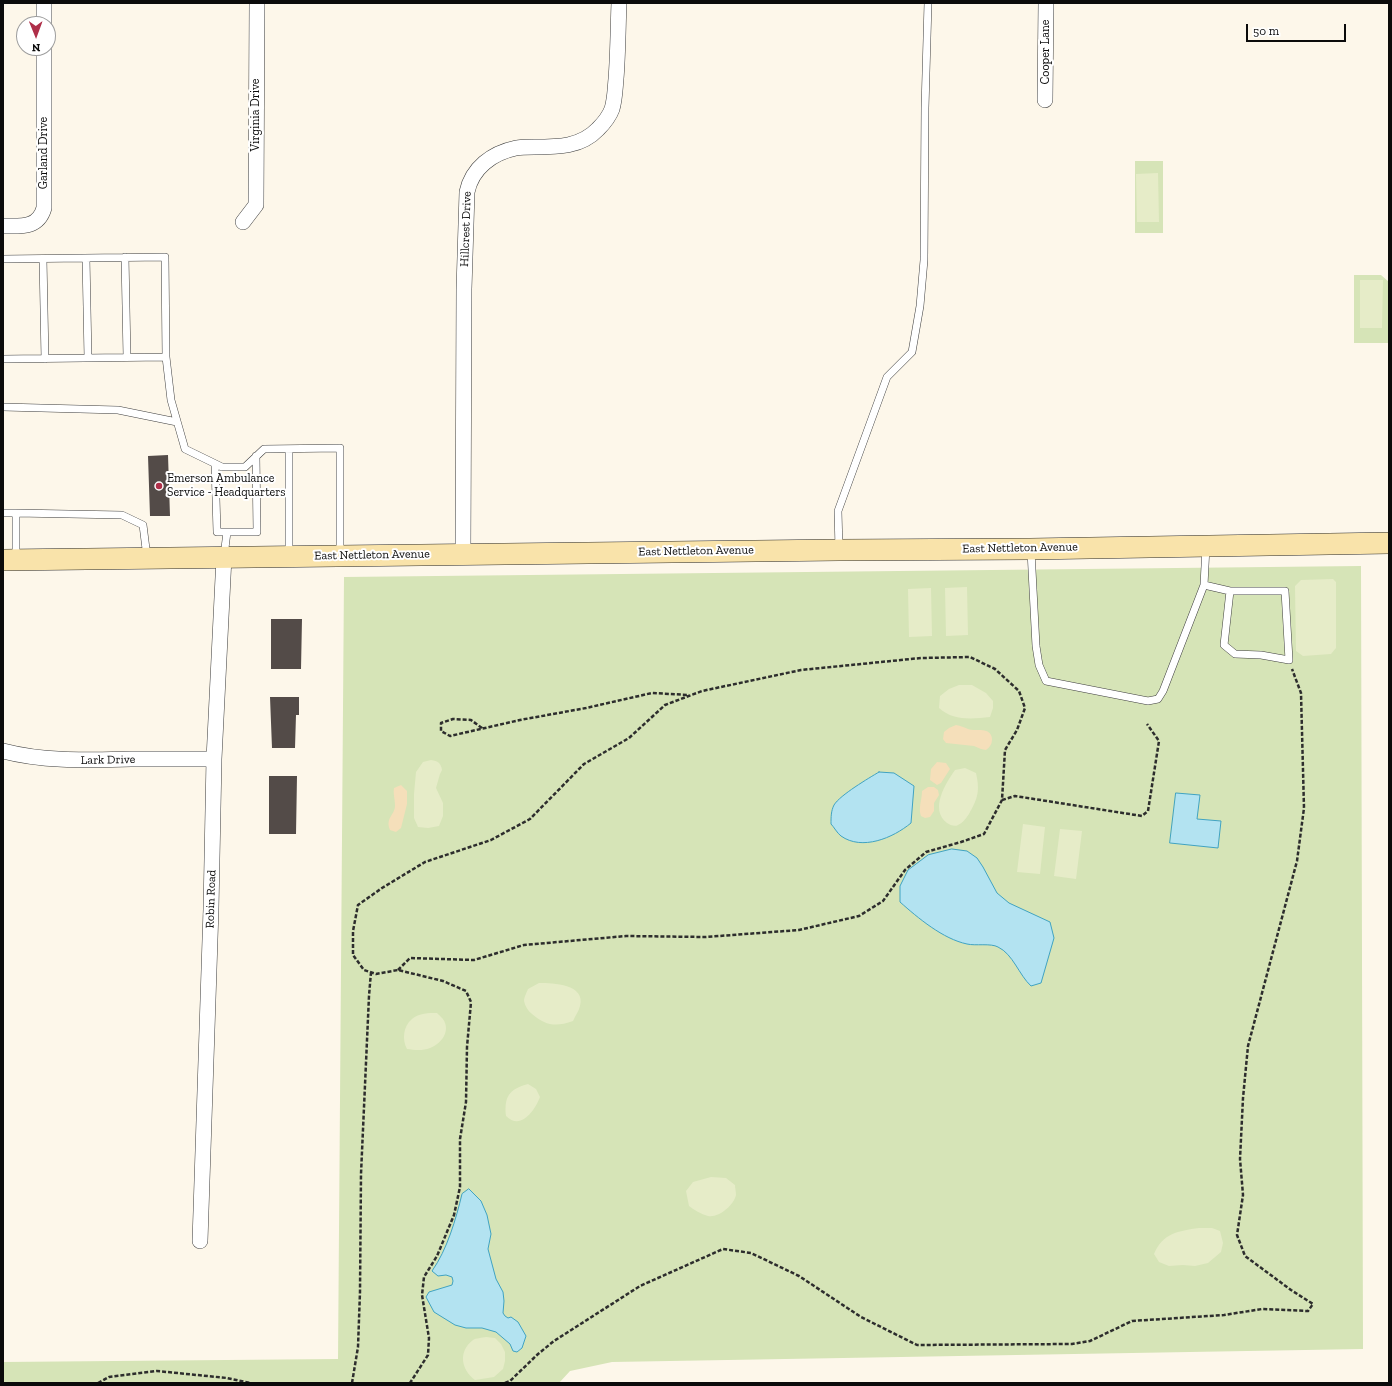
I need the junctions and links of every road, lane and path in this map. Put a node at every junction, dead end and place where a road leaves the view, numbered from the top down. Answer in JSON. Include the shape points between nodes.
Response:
{"nodes":[{"id":1,"x":44,"y":3,"type":"edge"},
{"id":2,"x":256,"y":3,"type":"edge"},
{"id":3,"x":619,"y":3,"type":"edge"},
{"id":4,"x":928,"y":3,"type":"edge"},
{"id":5,"x":1046,"y":3,"type":"edge"},
{"id":6,"x":44,"y":16,"type":"edge"},
{"id":7,"x":44,"y":56,"type":"edge"},
{"id":8,"x":1045,"y":100,"type":"dead end"},
{"id":9,"x":243,"y":222,"type":"dead end"},
{"id":10,"x":3,"y":226,"type":"edge"},
{"id":11,"x":125,"y":257,"type":"junction"},
{"id":12,"x":86,"y":258,"type":"junction"},
{"id":13,"x":3,"y":259,"type":"edge"},
{"id":14,"x":43,"y":259,"type":"junction"},
{"id":15,"x":127,"y":357,"type":"junction"},
{"id":16,"x":166,"y":357,"type":"junction"},
{"id":17,"x":88,"y":358,"type":"junction"},
{"id":18,"x":3,"y":359,"type":"edge"},
{"id":19,"x":45,"y":359,"type":"junction"},
{"id":20,"x":3,"y":407,"type":"edge"},
{"id":21,"x":177,"y":422,"type":"junction"},
{"id":22,"x":288,"y":449,"type":"junction"},
{"id":23,"x":256,"y":456,"type":"junction"},
{"id":24,"x":215,"y":464,"type":"junction"},
{"id":25,"x":3,"y":513,"type":"edge"},
{"id":26,"x":16,"y":513,"type":"junction"},
{"id":27,"x":227,"y":532,"type":"junction"},
{"id":28,"x":1389,"y":543,"type":"edge"},
{"id":29,"x":1206,"y":545,"type":"junction"},
{"id":30,"x":1030,"y":548,"type":"junction"},
{"id":31,"x":839,"y":550,"type":"junction"},
{"id":32,"x":463,"y":554,"type":"junction"},
{"id":33,"x":340,"y":556,"type":"junction"},
{"id":34,"x":224,"y":557,"type":"junction"},
{"id":35,"x":290,"y":557,"type":"junction"},
{"id":36,"x":147,"y":558,"type":"junction"},
{"id":37,"x":10,"y":560,"type":"edge"},
{"id":38,"x":1204,"y":585,"type":"junction"},
{"id":39,"x":1230,"y":591,"type":"junction"},
{"id":40,"x":1289,"y":660,"type":"junction"},
{"id":41,"x":691,"y":696,"type":"junction"},
{"id":42,"x":1147,"y":724,"type":"dead end"},
{"id":43,"x":482,"y":728,"type":"junction"},
{"id":44,"x":3,"y":751,"type":"edge"},
{"id":45,"x":214,"y":759,"type":"junction"},
{"id":46,"x":1002,"y":800,"type":"junction"},
{"id":47,"x":398,"y":970,"type":"junction"},
{"id":48,"x":371,"y":972,"type":"junction"},
{"id":49,"x":200,"y":1241,"type":"dead end"},
{"id":50,"x":98,"y":1383,"type":"edge"},
{"id":51,"x":250,"y":1383,"type":"edge"},
{"id":52,"x":352,"y":1383,"type":"edge"},
{"id":53,"x":410,"y":1383,"type":"edge"},
{"id":54,"x":505,"y":1383,"type":"edge"}],
"edges":[{"from":1,"to":6,"type":"street"},
{"from":2,"to":9,"type":"street","name":"Virginia Drive","via":[[256,205]]},
{"from":3,"to":32,"type":"street","name":"Hillcrest Drive","via":[[615,94],[606,121],[591,136],[574,144],[503,151],[486,161],[469,182],[464,282]]},
{"from":4,"to":31,"type":"lane","via":[[924,108],[924,260],[920,306],[912,352],[887,377],[838,511]]},
{"from":5,"to":8,"type":"street","name":"Cooper Lane"},
{"from":7,"to":10,"type":"street","name":"Garland Drive","via":[[44,208],[35,222],[26,226]]},
{"from":11,"to":12,"type":"lane"},
{"from":11,"to":15,"type":"lane"},
{"from":11,"to":16,"type":"lane","via":[[165,257]]},
{"from":12,"to":14,"type":"lane"},
{"from":12,"to":17,"type":"lane"},
{"from":13,"to":14,"type":"lane"},
{"from":14,"to":19,"type":"lane"},
{"from":15,"to":16,"type":"lane"},
{"from":15,"to":17,"type":"lane"},
{"from":16,"to":21,"type":"lane","via":[[171,400]]},
{"from":17,"to":19,"type":"lane"},
{"from":18,"to":19,"type":"lane"},
{"from":20,"to":21,"type":"lane","via":[[118,410]]},
{"from":21,"to":24,"type":"lane","via":[[185,449]]},
{"from":22,"to":23,"type":"lane","via":[[264,449]]},
{"from":22,"to":33,"type":"lane","via":[[340,448]]},
{"from":22,"to":35,"type":"lane"},
{"from":23,"to":24,"type":"lane","via":[[245,467],[222,467]]},
{"from":23,"to":27,"type":"lane","via":[[257,532]]},
{"from":24,"to":27,"type":"lane","via":[[217,532]]},
{"from":25,"to":26,"type":"lane"},
{"from":26,"to":36,"type":"lane","via":[[122,515],[143,525]]},
{"from":26,"to":37,"type":"lane"},
{"from":27,"to":34,"type":"lane"},
{"from":28,"to":29,"type":"main road","name":"East Nettleton Avenue"},
{"from":29,"to":30,"type":"main road","name":"East Nettleton Avenue"},
{"from":29,"to":38,"type":"lane"},
{"from":30,"to":31,"type":"main road","name":"East Nettleton Avenue"},
{"from":30,"to":38,"type":"lane","via":[[1037,652],[1046,681],[1148,701],[1158,699]]},
{"from":31,"to":32,"type":"main road","name":"East Nettleton Avenue"},
{"from":32,"to":33,"type":"main road","name":"East Nettleton Avenue"},
{"from":33,"to":35,"type":"main road","name":"East Nettleton Avenue"},
{"from":34,"to":35,"type":"main road","name":"East Nettleton Avenue"},
{"from":34,"to":36,"type":"main road","name":"East Nettleton Avenue"},
{"from":34,"to":45,"type":"street","name":"Robin Road"},
{"from":36,"to":37,"type":"main road","name":"East Nettleton Avenue"},
{"from":38,"to":39,"type":"lane"},
{"from":39,"to":40,"type":"lane","via":[[1224,645],[1235,654]]},
{"from":39,"to":40,"type":"lane","via":[[1285,591]]},
{"from":40,"to":54,"type":"path","via":[[1301,693],[1304,808],[1297,861],[1248,1046],[1240,1159],[1243,1195],[1237,1235],[1246,1256],[1313,1304],[1308,1311],[1262,1310],[1224,1316],[1132,1321],[1090,1341],[1072,1344],[917,1345],[861,1317],[799,1276],[751,1253],[724,1250],[640,1286],[554,1341]]},
{"from":41,"to":43,"type":"path","via":[[652,693]]},
{"from":41,"to":46,"type":"path","via":[[702,691],[801,670],[921,658],[970,657],[995,669],[1019,691],[1025,708],[1017,730],[1005,750]]},
{"from":41,"to":48,"type":"path","via":[[665,705],[629,738],[584,764],[530,819],[491,840],[425,862],[358,906],[353,931],[353,955],[364,970]]},
{"from":42,"to":46,"type":"path","via":[[1159,741],[1148,810],[1142,816],[1015,796]]},
{"from":43,"to":43,"type":"path","via":[[450,736],[441,731],[441,723],[453,719],[471,720]]},
{"from":44,"to":45,"type":"street","name":"Lark Drive","via":[[49,759],[84,761]]},
{"from":45,"to":49,"type":"street","name":"Robin Road"},
{"from":46,"to":47,"type":"path","via":[[984,834],[926,852],[905,870],[883,901],[859,916],[799,930],[706,938],[618,936],[524,945],[474,960],[410,958]]},
{"from":47,"to":48,"type":"path","via":[[376,974]]},
{"from":47,"to":53,"type":"path","via":[[442,981],[466,992],[471,1002],[466,1102],[460,1139],[460,1187],[454,1215],[437,1256],[424,1277],[422,1295],[429,1338],[428,1355]]},
{"from":48,"to":52,"type":"path","via":[[358,1339]]},
{"from":50,"to":51,"type":"path","via":[[108,1377],[157,1371],[227,1378]]}]}
